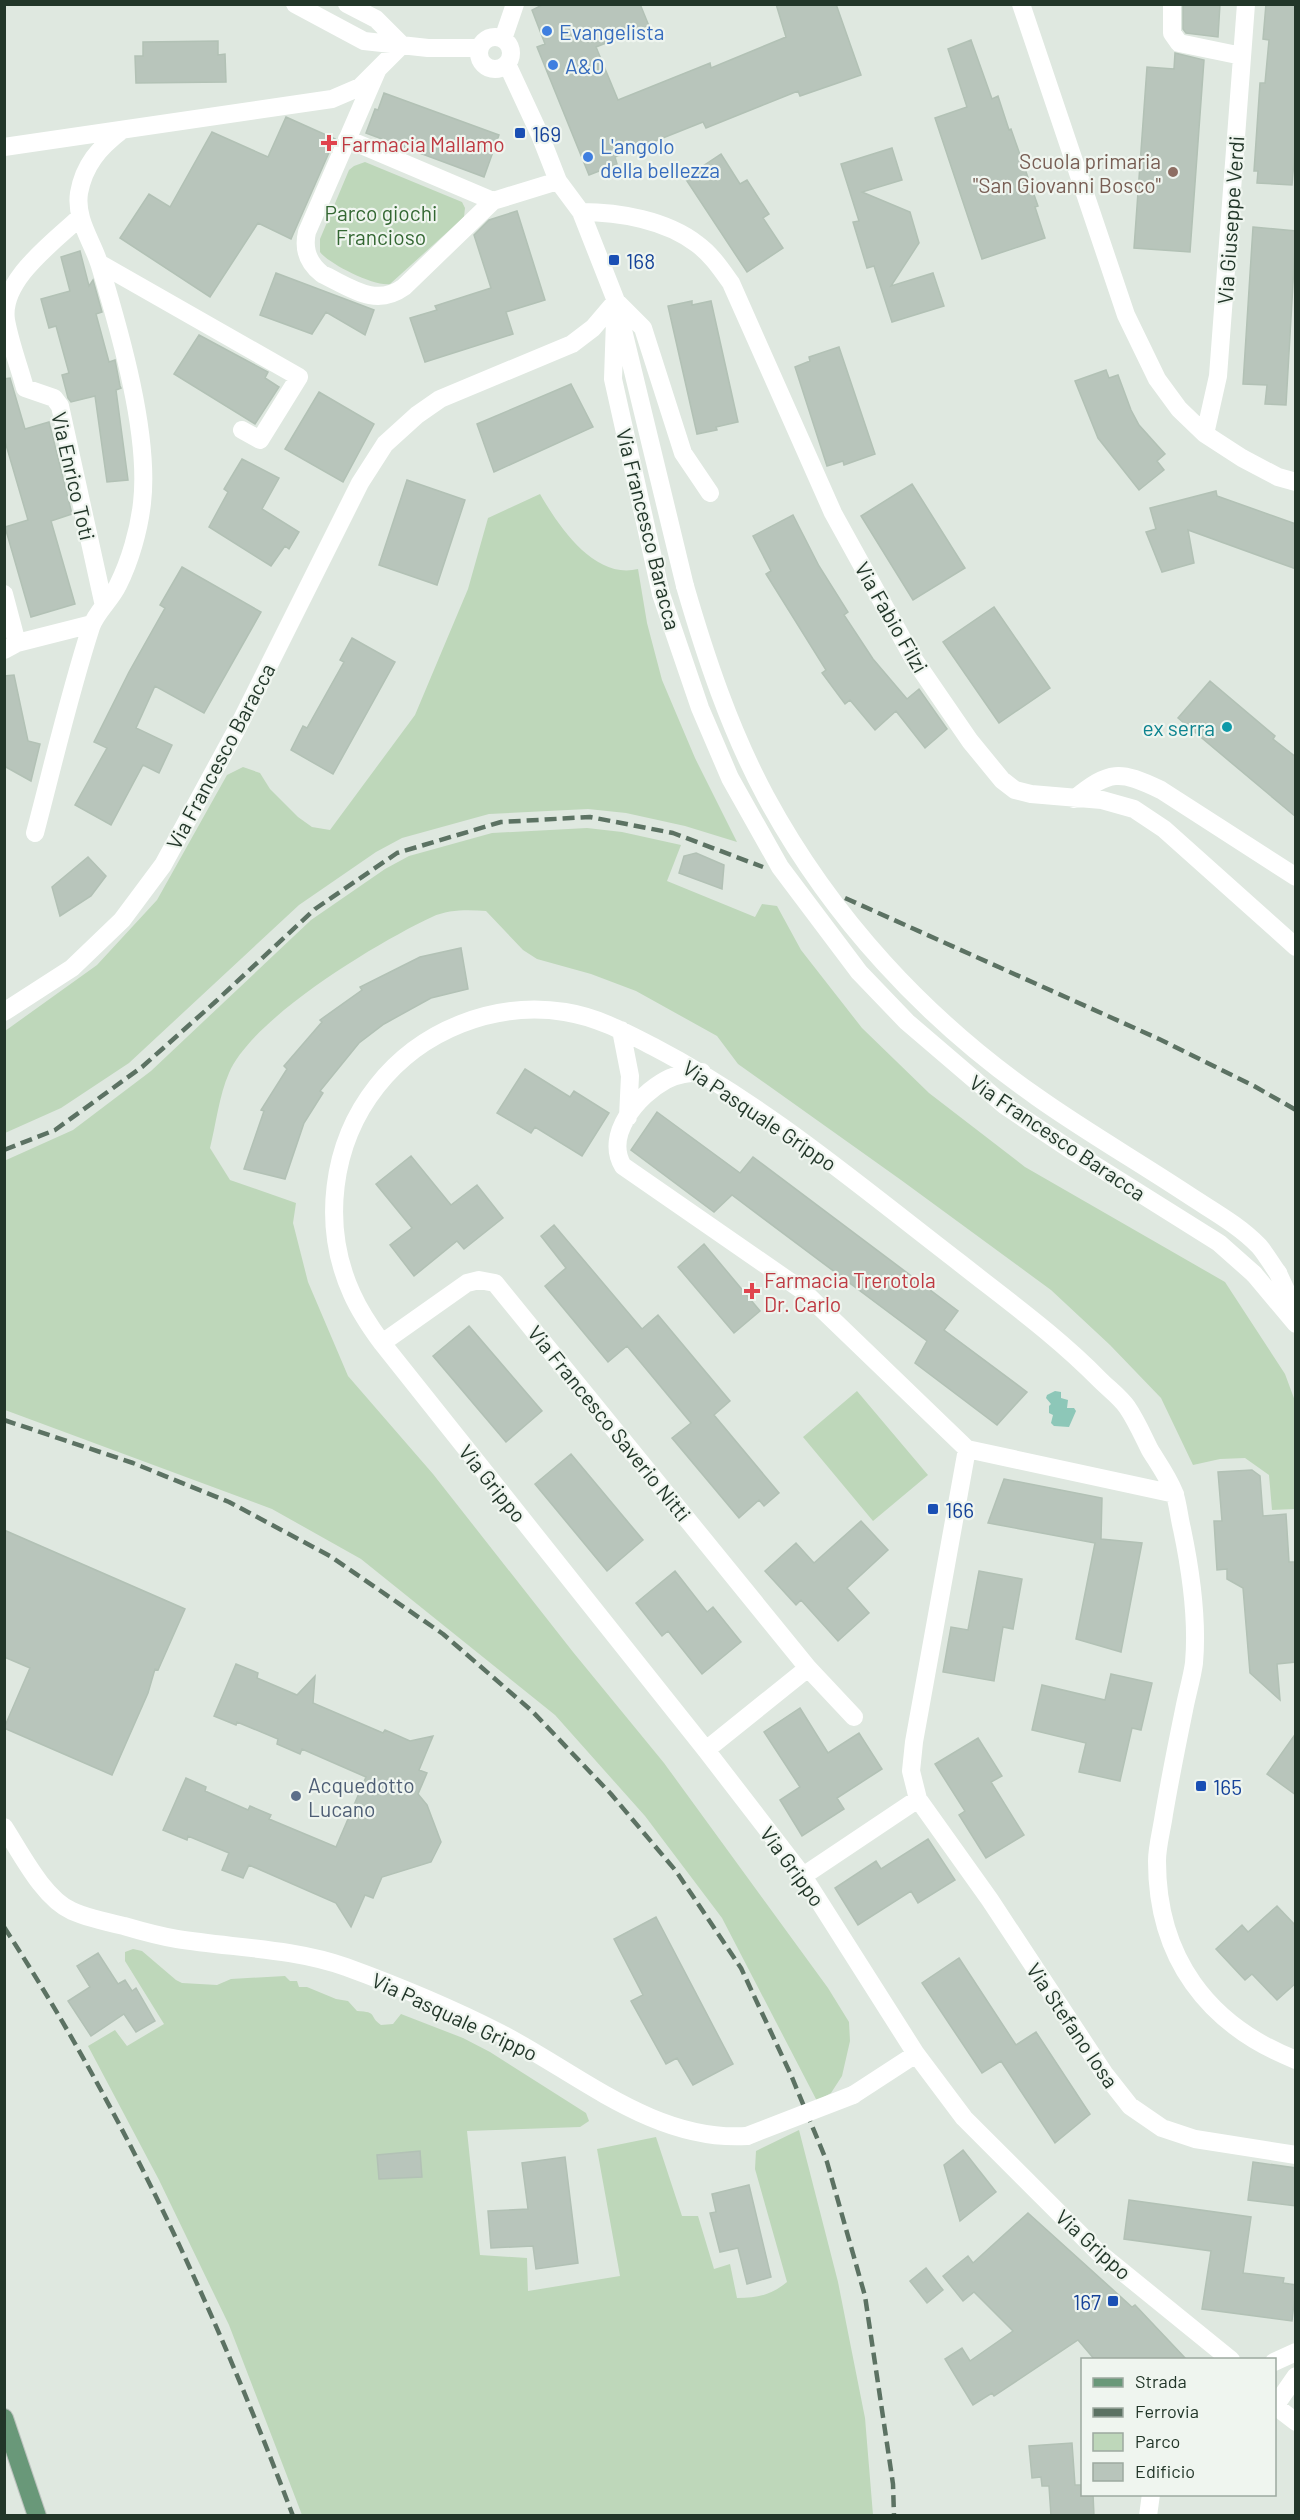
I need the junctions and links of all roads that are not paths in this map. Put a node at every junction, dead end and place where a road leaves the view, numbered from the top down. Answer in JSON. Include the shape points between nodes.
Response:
{"nodes":[{"id":1,"x":295,"y":4,"type":"edge"},
{"id":2,"x":347,"y":4,"type":"edge"},
{"id":3,"x":515,"y":4,"type":"edge"},
{"id":4,"x":1021,"y":4,"type":"edge"},
{"id":5,"x":1172,"y":4,"type":"edge"},
{"id":6,"x":1246,"y":4,"type":"edge"},
{"id":7,"x":503,"y":39,"type":"junction"},
{"id":8,"x":402,"y":45,"type":"junction"},
{"id":9,"x":480,"y":48,"type":"junction"},
{"id":10,"x":1242,"y":56,"type":"junction"},
{"id":11,"x":507,"y":64,"type":"junction"},
{"id":12,"x":377,"y":71,"type":"junction"},
{"id":13,"x":121,"y":131,"type":"junction"},
{"id":14,"x":347,"y":139,"type":"junction"},
{"id":15,"x":4,"y":147,"type":"edge"},
{"id":16,"x":558,"y":181,"type":"junction"},
{"id":17,"x":493,"y":201,"type":"junction"},
{"id":18,"x":580,"y":212,"type":"junction"},
{"id":19,"x":80,"y":217,"type":"junction"},
{"id":20,"x":99,"y":263,"type":"junction"},
{"id":21,"x":616,"y":301,"type":"junction"},
{"id":22,"x":242,"y":430,"type":"dead end"},
{"id":23,"x":1204,"y":434,"type":"junction"},
{"id":24,"x":1296,"y":482,"type":"edge"},
{"id":25,"x":710,"y":493,"type":"dead end"},
{"id":26,"x":4,"y":594,"type":"edge"},
{"id":27,"x":104,"y":606,"type":"junction"},
{"id":28,"x":92,"y":624,"type":"junction"},
{"id":29,"x":11,"y":646,"type":"edge"},
{"id":30,"x":1074,"y":799,"type":"junction"},
{"id":31,"x":35,"y":833,"type":"dead end"},
{"id":32,"x":1296,"y":877,"type":"edge"},
{"id":33,"x":1296,"y":947,"type":"edge"},
{"id":34,"x":4,"y":1012,"type":"edge"},
{"id":35,"x":621,"y":1030,"type":"junction"},
{"id":36,"x":702,"y":1072,"type":"junction"},
{"id":37,"x":627,"y":1119,"type":"junction"},
{"id":38,"x":1296,"y":1312,"type":"edge"},
{"id":39,"x":1296,"y":1324,"type":"edge"},
{"id":40,"x":382,"y":1343,"type":"junction"},
{"id":41,"x":967,"y":1449,"type":"junction"},
{"id":42,"x":1175,"y":1494,"type":"junction"},
{"id":43,"x":808,"y":1668,"type":"junction"},
{"id":44,"x":854,"y":1717,"type":"dead end"},
{"id":45,"x":706,"y":1750,"type":"junction"},
{"id":46,"x":918,"y":1799,"type":"junction"},
{"id":47,"x":4,"y":1827,"type":"edge"},
{"id":48,"x":803,"y":1876,"type":"junction"},
{"id":49,"x":916,"y":2054,"type":"junction"},
{"id":50,"x":1296,"y":2060,"type":"edge"},
{"id":51,"x":1296,"y":2155,"type":"edge"},
{"id":52,"x":1296,"y":2352,"type":"edge"},
{"id":53,"x":1229,"y":2358,"type":"edge"},
{"id":54,"x":1276,"y":2362,"type":"edge"},
{"id":55,"x":1296,"y":2376,"type":"edge"},
{"id":56,"x":1276,"y":2405,"type":"edge"},
{"id":57,"x":1276,"y":2407,"type":"edge"},
{"id":58,"x":4,"y":2418,"type":"edge"},
{"id":59,"x":1296,"y":2422,"type":"edge"},
{"id":60,"x":1151,"y":2496,"type":"edge"},
{"id":61,"x":37,"y":2516,"type":"edge"},
{"id":62,"x":1148,"y":2516,"type":"edge"}],
"edges":[{"from":1,"to":8,"type":"street","via":[[364,41]]},
{"from":2,"to":8,"type":"street","via":[[376,19]]},
{"from":3,"to":7,"type":"street"},
{"from":4,"to":23,"type":"street","via":[[1126,315],[1157,379]]},
{"from":5,"to":10,"type":"street","via":[[1172,33],[1179,43]]},
{"from":6,"to":10,"type":"street","name":"Via Giuseppe Verdi"},
{"from":7,"to":9,"type":"street","via":[[490,37]]},
{"from":7,"to":11,"type":"street","via":[[511,51]]},
{"from":8,"to":9,"type":"street"},
{"from":8,"to":12,"type":"street"},
{"from":9,"to":11,"type":"street","via":[[481,61],[487,67],[501,68]]},
{"from":10,"to":23,"type":"street","name":"Via Giuseppe Verdi","via":[[1218,376]]},
{"from":11,"to":16,"type":"street","name":"Via Francesco Baracca"},
{"from":12,"to":13,"type":"street","via":[[360,87],[332,99]]},
{"from":12,"to":14,"type":"street"},
{"from":13,"to":15,"type":"street"},
{"from":13,"to":19,"type":"street","via":[[93,157],[84,175],[79,195]]},
{"from":14,"to":17,"type":"street"},
{"from":14,"to":17,"type":"street","via":[[307,232],[305,248],[322,274],[374,298],[404,287]]},
{"from":16,"to":17,"type":"street"},
{"from":16,"to":18,"type":"street","name":"Via Francesco Baracca"},
{"from":18,"to":21,"type":"street","name":"Via Francesco Baracca"},
{"from":18,"to":30,"type":"street","name":"Via Fabio Filzi","via":[[609,212],[673,230],[698,244],[717,263],[731,283],[833,513],[913,658],[1002,780],[1015,790]]},
{"from":19,"to":20,"type":"street"},
{"from":19,"to":27,"type":"street","name":"Via Enrico Toti","via":[[17,280],[9,293],[6,319],[25,388],[54,398],[60,406]]},
{"from":20,"to":22,"type":"street","via":[[299,377],[260,440]]},
{"from":20,"to":27,"type":"street","via":[[137,409],[142,461],[142,502],[136,534],[118,586]]},
{"from":21,"to":25,"type":"street","via":[[643,328],[683,453]]},
{"from":21,"to":34,"type":"street","name":"Via Francesco Baracca","via":[[593,328],[572,344],[440,399],[385,444],[360,483],[238,727],[163,865],[122,920],[72,968]]},
{"from":21,"to":38,"type":"street","name":"Via Francesco Baracca","bridge":true,"via":[[685,586],[708,663],[765,796],[811,872],[886,967],[969,1046],[1037,1098],[1227,1220],[1259,1247],[1278,1273]]},
{"from":21,"to":39,"type":"street","name":"Via Francesco Baracca","bridge":true,"via":[[613,379],[661,594],[700,708],[730,778],[780,867],[859,972],[907,1022],[1004,1105],[1219,1243],[1254,1274]]},
{"from":23,"to":24,"type":"street","via":[[1278,477]]},
{"from":26,"to":29,"type":"street"},
{"from":27,"to":28,"type":"street"},
{"from":28,"to":29,"type":"street"},
{"from":28,"to":31,"type":"street"},
{"from":30,"to":32,"type":"street","via":[[1104,777],[1118,775],[1139,780],[1161,790]]},
{"from":30,"to":33,"type":"street","name":"Via Fabio Filzi","via":[[1102,800],[1134,809],[1164,829]]},
{"from":35,"to":36,"type":"street","name":"Via Pasquale Grippo"},
{"from":35,"to":37,"type":"street","via":[[630,1076]]},
{"from":35,"to":40,"type":"street","name":"Via Pasquale Grippo","via":[[561,1011],[506,1011],[479,1017],[428,1039],[393,1068],[370,1095],[345,1142],[334,1193],[334,1220],[343,1272],[353,1297]]},
{"from":36,"to":37,"type":"street","via":[[685,1074],[656,1086]]},
{"from":36,"to":42,"type":"street","name":"Via Pasquale Grippo","via":[[811,1148],[1071,1350],[1126,1407]]},
{"from":37,"to":41,"type":"street","via":[[616,1147],[623,1167],[802,1290]]},
{"from":40,"to":43,"type":"street","name":"Via Francesco Saverio Nitti","via":[[467,1283],[495,1283]]},
{"from":40,"to":45,"type":"street","name":"Via Grippo"},
{"from":41,"to":42,"type":"street"},
{"from":41,"to":46,"type":"street","via":[[914,1742],[911,1771]]},
{"from":42,"to":50,"type":"street","name":"Via Pasquale Grippo","via":[[1192,1580],[1194,1661],[1156,1859],[1163,1918],[1189,1979],[1215,2010],[1245,2036]]},
{"from":43,"to":44,"type":"street","name":"Via Francesco Saverio Nitti"},
{"from":43,"to":45,"type":"street"},
{"from":45,"to":48,"type":"street","name":"Via Grippo"},
{"from":46,"to":48,"type":"street"},
{"from":46,"to":51,"type":"street","name":"Via Stefano Iosa","via":[[1130,2106],[1162,2128],[1195,2139]]},
{"from":47,"to":49,"type":"street","name":"Via Pasquale Grippo","bridge":true,"via":[[42,1884],[70,1910],[174,1938],[323,1959],[499,2033],[606,2097],[649,2116],[714,2136],[747,2136],[853,2095]]},
{"from":48,"to":49,"type":"street","name":"Via Grippo"},
{"from":49,"to":53,"type":"street","name":"Via Grippo","via":[[964,2118],[1098,2252]]},
{"from":52,"to":54,"type":"street"},
{"from":55,"to":56,"type":"street"},
{"from":57,"to":59,"type":"street"},
{"from":58,"to":61,"type":"main road"},
{"from":60,"to":62,"type":"street"}]}
